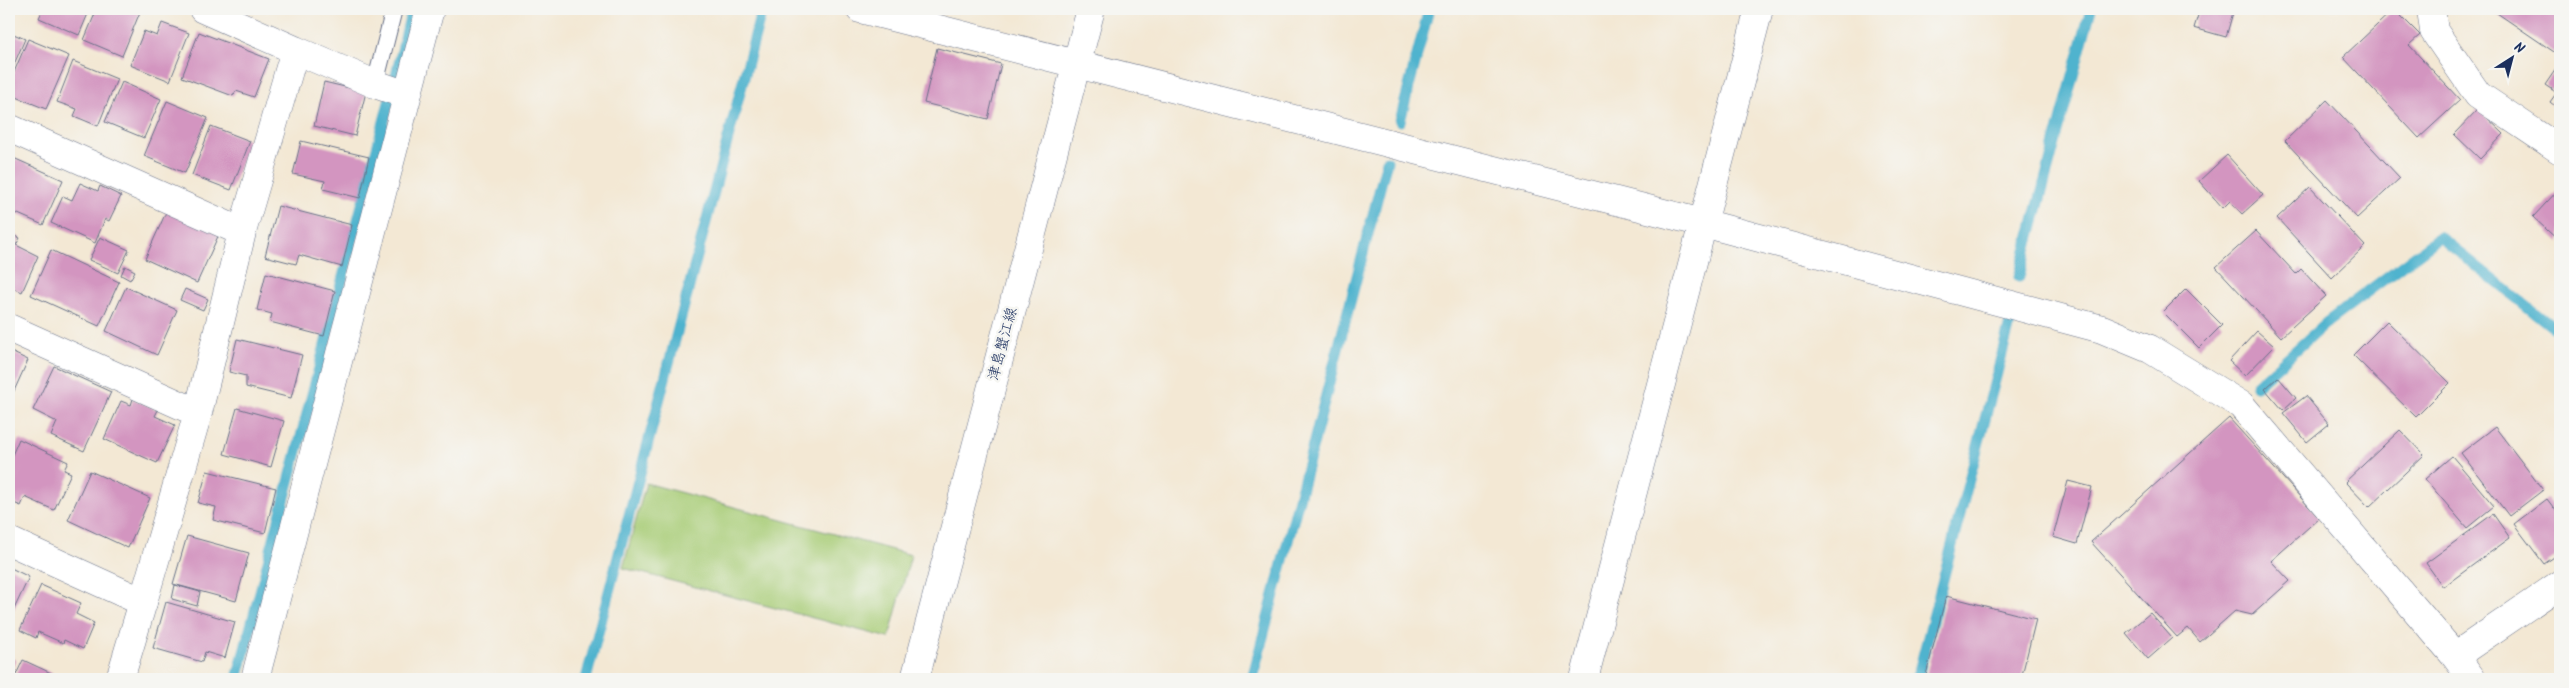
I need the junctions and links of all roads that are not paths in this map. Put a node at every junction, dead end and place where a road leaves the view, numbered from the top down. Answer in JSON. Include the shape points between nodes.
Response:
{"nodes":[{"id":1,"x":203,"y":9,"type":"edge"},
{"id":2,"x":394,"y":9,"type":"edge"},
{"id":3,"x":430,"y":9,"type":"edge"},
{"id":4,"x":860,"y":9,"type":"edge"},
{"id":5,"x":1091,"y":9,"type":"edge"},
{"id":6,"x":1759,"y":9,"type":"edge"},
{"id":7,"x":2431,"y":9,"type":"edge"},
{"id":8,"x":295,"y":50,"type":"junction"},
{"id":9,"x":1076,"y":64,"type":"junction"},
{"id":10,"x":391,"y":90,"type":"junction"},
{"id":11,"x":9,"y":128,"type":"edge"},
{"id":12,"x":2560,"y":150,"type":"edge"},
{"id":13,"x":1703,"y":223,"type":"junction"},
{"id":14,"x":242,"y":232,"type":"junction"},
{"id":15,"x":9,"y":328,"type":"edge"},
{"id":16,"x":198,"y":413,"type":"junction"},
{"id":17,"x":9,"y":541,"type":"edge"},
{"id":18,"x":2560,"y":584,"type":"edge"},
{"id":19,"x":143,"y":602,"type":"junction"},
{"id":20,"x":2455,"y":656,"type":"junction"},
{"id":21,"x":120,"y":679,"type":"edge"},
{"id":22,"x":255,"y":679,"type":"edge"},
{"id":23,"x":915,"y":679,"type":"edge"},
{"id":24,"x":1584,"y":679,"type":"edge"},
{"id":25,"x":2472,"y":679,"type":"edge"}],
"edges":[{"from":1,"to":8,"type":"street"},
{"from":2,"to":10,"type":"lane"},
{"from":3,"to":10,"type":"street"},
{"from":4,"to":9,"type":"street"},
{"from":5,"to":9,"type":"street","name":"津島蟹江線"},
{"from":6,"to":13,"type":"street"},
{"from":7,"to":12,"type":"street","via":[[2434,31],[2478,95]]},
{"from":8,"to":10,"type":"street"},
{"from":8,"to":14,"type":"street"},
{"from":9,"to":13,"type":"street"},
{"from":9,"to":23,"type":"street","name":"津島蟹江線"},
{"from":10,"to":22,"type":"street"},
{"from":11,"to":14,"type":"street"},
{"from":13,"to":20,"type":"street","via":[[2102,329],[2150,349],[2241,405]]},
{"from":13,"to":24,"type":"street"},
{"from":14,"to":16,"type":"street"},
{"from":15,"to":16,"type":"street"},
{"from":16,"to":19,"type":"street"},
{"from":17,"to":19,"type":"street"},
{"from":18,"to":20,"type":"street"},
{"from":19,"to":21,"type":"street"},
{"from":20,"to":25,"type":"street"}]}
